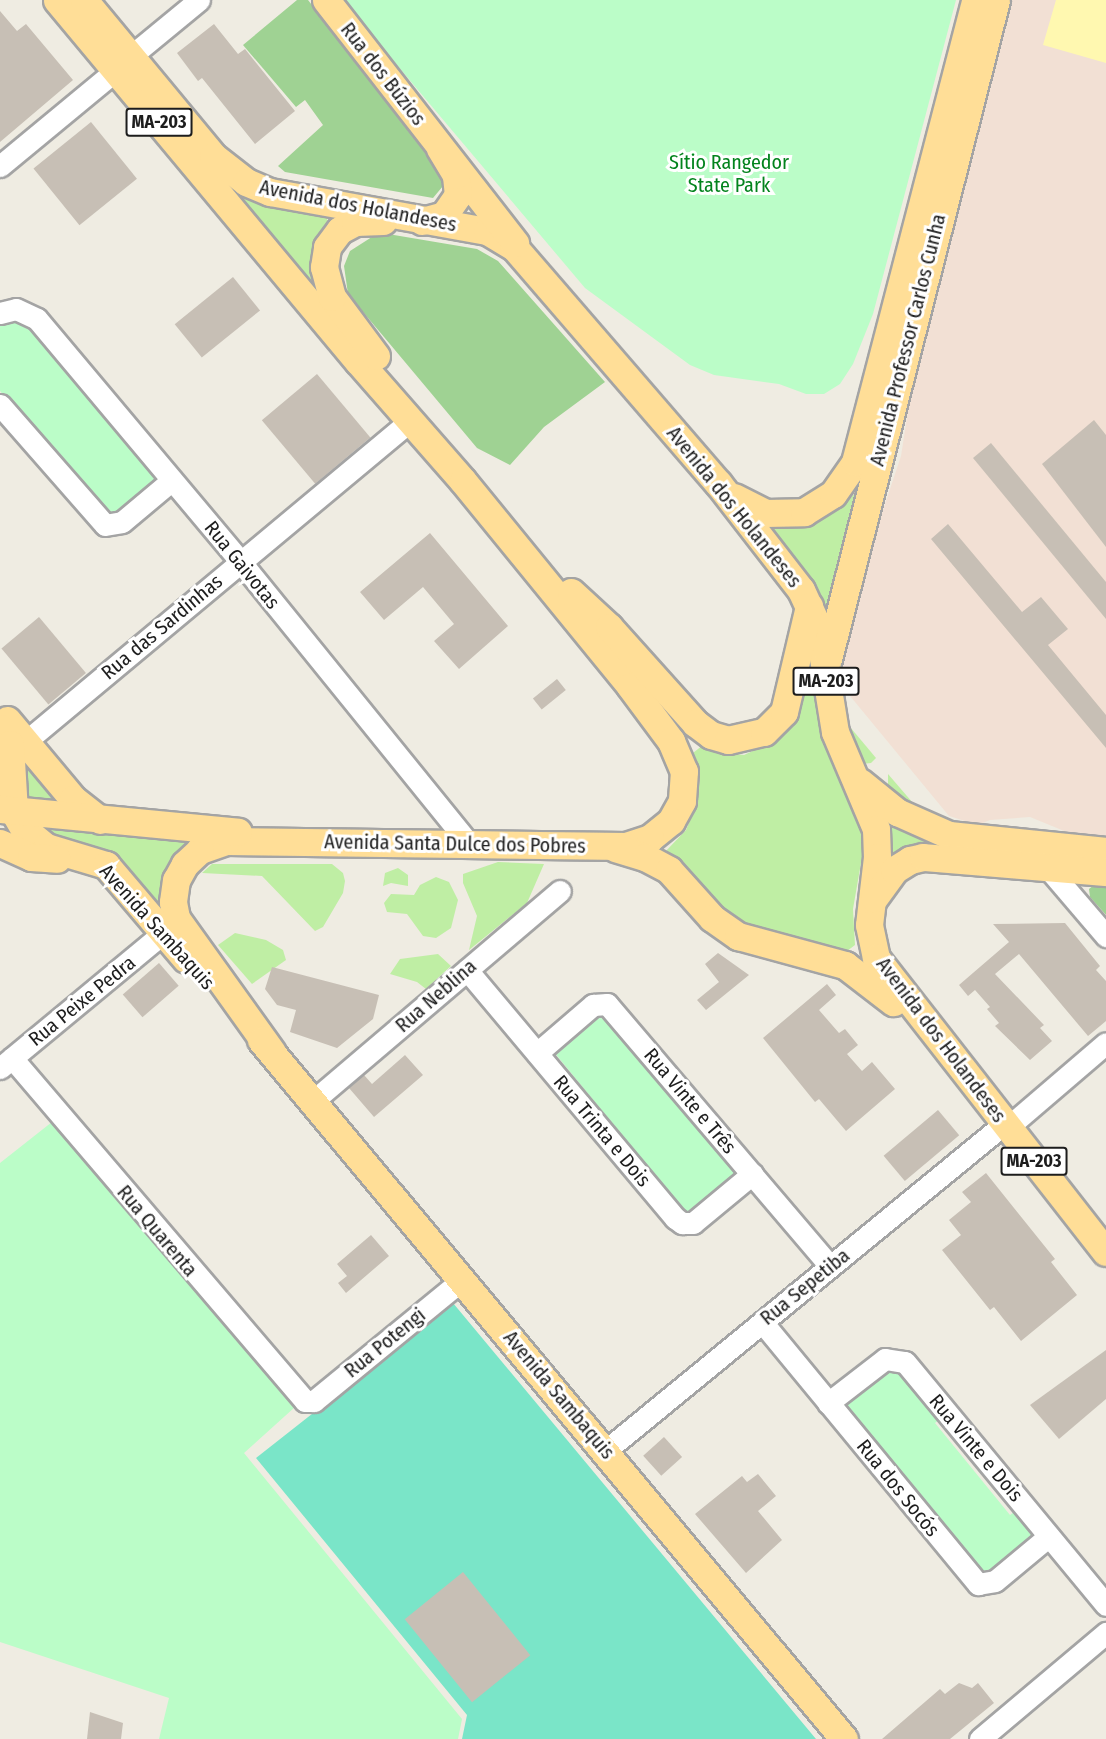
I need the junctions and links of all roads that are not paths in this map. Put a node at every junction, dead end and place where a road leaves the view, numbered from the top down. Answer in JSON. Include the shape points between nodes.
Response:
{"nodes":[{"id":1,"x":57,"y":0,"type":"edge"},
{"id":2,"x":84,"y":0,"type":"edge"},
{"id":3,"x":199,"y":0,"type":"edge"},
{"id":4,"x":326,"y":0,"type":"edge"},
{"id":5,"x":975,"y":0,"type":"edge"},
{"id":6,"x":996,"y":0,"type":"edge"},
{"id":7,"x":123,"y":63,"type":"junction"},
{"id":8,"x":440,"y":148,"type":"junction"},
{"id":9,"x":0,"y":166,"type":"edge"},
{"id":10,"x":433,"y":221,"type":"junction"},
{"id":11,"x":532,"y":264,"type":"junction"},
{"id":12,"x":0,"y":313,"type":"edge"},
{"id":13,"x":0,"y":405,"type":"edge"},
{"id":14,"x":410,"y":421,"type":"junction"},
{"id":15,"x":172,"y":480,"type":"junction"},
{"id":16,"x":463,"y":481,"type":"junction"},
{"id":17,"x":717,"y":483,"type":"junction"},
{"id":18,"x":505,"y":533,"type":"junction"},
{"id":19,"x":240,"y":561,"type":"junction"},
{"id":20,"x":809,"y":604,"type":"junction"},
{"id":21,"x":826,"y":681,"type":"junction"},
{"id":22,"x":7,"y":728,"type":"edge"},
{"id":23,"x":847,"y":765,"type":"junction"},
{"id":24,"x":0,"y":767,"type":"edge"},
{"id":25,"x":7,"y":811,"type":"edge"},
{"id":26,"x":100,"y":820,"type":"junction"},
{"id":27,"x":298,"y":842,"type":"junction"},
{"id":28,"x":0,"y":843,"type":"edge"},
{"id":29,"x":470,"y":844,"type":"junction"},
{"id":30,"x":205,"y":846,"type":"joint"},
{"id":31,"x":613,"y":847,"type":"junction"},
{"id":32,"x":1106,"y":851,"type":"edge"},
{"id":33,"x":94,"y":860,"type":"junction"},
{"id":34,"x":1047,"y":867,"type":"junction"},
{"id":35,"x":1106,"y":872,"type":"edge"},
{"id":36,"x":560,"y":891,"type":"dead end"},
{"id":37,"x":872,"y":902,"type":"junction"},
{"id":38,"x":164,"y":933,"type":"junction"},
{"id":39,"x":1106,"y":936,"type":"edge"},
{"id":40,"x":467,"y":970,"type":"junction"},
{"id":41,"x":1106,"y":1043,"type":"edge"},
{"id":42,"x":272,"y":1053,"type":"junction"},
{"id":43,"x":537,"y":1053,"type":"junction"},
{"id":44,"x":6,"y":1063,"type":"edge"},
{"id":45,"x":962,"y":1071,"type":"junction"},
{"id":46,"x":313,"y":1101,"type":"junction"},
{"id":47,"x":1006,"y":1126,"type":"junction"},
{"id":48,"x":752,"y":1174,"type":"junction"},
{"id":49,"x":1106,"y":1252,"type":"edge"},
{"id":50,"x":830,"y":1266,"type":"junction"},
{"id":51,"x":463,"y":1279,"type":"junction"},
{"id":52,"x":762,"y":1322,"type":"junction"},
{"id":53,"x":305,"y":1401,"type":"joint"},
{"id":54,"x":828,"y":1403,"type":"junction"},
{"id":55,"x":605,"y":1451,"type":"junction"},
{"id":56,"x":1049,"y":1536,"type":"junction"},
{"id":57,"x":1106,"y":1605,"type":"edge"},
{"id":58,"x":1106,"y":1633,"type":"edge"},
{"id":59,"x":844,"y":1739,"type":"edge"},
{"id":60,"x":980,"y":1739,"type":"edge"}],
"edges":[{"from":1,"to":7,"type":"main road","name":"Avenida dos Holandeses","number":"MA-203"},
{"from":2,"to":7,"type":"main road","name":"Avenida dos Holandeses","number":"MA-203"},
{"from":3,"to":7,"type":"street"},
{"from":4,"to":8,"type":"main road","name":"Rua dos Búzios"},
{"from":5,"to":17,"type":"main road","name":"Avenida Professor Carlos Cunha","via":[[855,462],[829,498],[798,514],[771,514],[752,508]]},
{"from":6,"to":21,"type":"main road","name":"Avenida Professor Carlos Cunha","via":[[832,638]]},
{"from":7,"to":9,"type":"street"},
{"from":7,"to":10,"type":"main road","name":"Avenida dos Holandeses","number":"MA-203","via":[[213,156],[246,182],[270,192]]},
{"from":7,"to":14,"type":"main road","name":"Avenida dos Holandeses","number":"MA-203"},
{"from":8,"to":10,"type":"main road","name":"Rua dos Búzios","via":[[459,188],[452,207]]},
{"from":8,"to":11,"type":"main road","name":"Rua dos Búzios"},
{"from":10,"to":11,"type":"main road","name":"Avenida dos Holandeses","number":"MA-203","via":[[496,235]]},
{"from":10,"to":16,"type":"main road","via":[[362,221],[350,225],[330,241],[324,273],[335,303]]},
{"from":11,"to":17,"type":"main road","name":"Avenida dos Holandeses","number":"MA-203"},
{"from":12,"to":15,"type":"street","name":"Rua Gaivotas","via":[[16,309],[37,319]]},
{"from":13,"to":15,"type":"street","via":[[105,525],[122,522]]},
{"from":14,"to":16,"type":"main road","name":"Avenida dos Holandeses","number":"MA-203"},
{"from":14,"to":19,"type":"street","name":"Rua das Sardinhas"},
{"from":15,"to":19,"type":"street","name":"Rua Gaivotas"},
{"from":16,"to":18,"type":"main road","name":"Avenida dos Holandeses","number":"MA-203"},
{"from":17,"to":20,"type":"main road","name":"Avenida dos Holandeses","number":"MA-203"},
{"from":18,"to":20,"type":"main road","via":[[609,627],[689,717],[718,738],[737,740],[755,736],[784,712]]},
{"from":18,"to":31,"type":"main road","name":"Avenida dos Holandeses","number":"MA-203","via":[[660,725],[682,763],[683,794],[671,821],[645,841]]},
{"from":19,"to":22,"type":"street","name":"Rua das Sardinhas"},
{"from":19,"to":29,"type":"street","name":"Rua Gaivotas"},
{"from":20,"to":21,"type":"main road","name":"Avenida dos Holandeses","number":"MA-203","via":[[821,638]]},
{"from":21,"to":23,"type":"main road","name":"Avenida dos Holandeses","number":"MA-203","via":[[832,719]]},
{"from":22,"to":24,"type":"main road","via":[[8,748]]},
{"from":22,"to":25,"type":"main road","via":[[12,751]]},
{"from":22,"to":26,"type":"main road","via":[[73,799]]},
{"from":23,"to":32,"type":"main road","via":[[885,804],[936,831],[976,841]]},
{"from":23,"to":37,"type":"main road","name":"Avenida dos Holandeses","number":"MA-203","via":[[878,839]]},
{"from":25,"to":26,"type":"main road","name":"Avenida Santa Dulce dos Pobres"},
{"from":25,"to":33,"type":"main road","name":"Avenida Sambaquis","via":[[41,844]]},
{"from":26,"to":27,"type":"main road","name":"Avenida Santa Dulce dos Pobres","via":[[206,827]]},
{"from":27,"to":29,"type":"main road","name":"Avenida Santa Dulce dos Pobres"},
{"from":27,"to":30,"type":"main road","name":"Avenida Santa Dulce dos Pobres","via":[[226,841]]},
{"from":28,"to":33,"type":"main road","via":[[37,858]]},
{"from":29,"to":31,"type":"main road","name":"Avenida Santa Dulce dos Pobres"},
{"from":30,"to":42,"type":"main road","name":"Avenida Sambaquis","via":[[185,864],[176,880],[176,918]]},
{"from":31,"to":45,"type":"main road","via":[[645,856],[669,870],[712,918],[738,936],[771,948],[833,961],[860,974]]},
{"from":33,"to":38,"type":"main road","name":"Avenida Sambaquis","via":[[110,868]]},
{"from":34,"to":35,"type":"main road"},
{"from":34,"to":37,"type":"main road","via":[[915,858],[889,876]]},
{"from":34,"to":39,"type":"street"},
{"from":36,"to":40,"type":"street","name":"Rua Neblina"},
{"from":37,"to":45,"type":"main road","name":"Avenida dos Holandeses","number":"MA-203","via":[[870,934],[876,958]]},
{"from":38,"to":42,"type":"main road","name":"Avenida Sambaquis"},
{"from":38,"to":44,"type":"street","name":"Rua Peixe Pedra"},
{"from":40,"to":43,"type":"street","name":"Rua Trinta e Dois"},
{"from":40,"to":46,"type":"street","name":"Rua Neblina"},
{"from":41,"to":47,"type":"street","name":"Rua Sepetiba"},
{"from":42,"to":46,"type":"main road","name":"Avenida Sambaquis"},
{"from":43,"to":48,"type":"street","name":"Rua Trinta e Dois","via":[[682,1223],[693,1223]]},
{"from":43,"to":48,"type":"street","name":"Rua Vinte e Três","via":[[593,1005],[607,1004]]},
{"from":44,"to":53,"type":"street","name":"Rua Quarenta"},
{"from":45,"to":47,"type":"main road","name":"Avenida dos Holandeses","number":"MA-203"},
{"from":46,"to":51,"type":"main road","name":"Avenida Sambaquis"},
{"from":47,"to":49,"type":"main road","name":"Avenida dos Holandeses","number":"MA-203"},
{"from":47,"to":50,"type":"street","name":"Rua Sepetiba"},
{"from":48,"to":50,"type":"street","name":"Rua Vinte e Três"},
{"from":50,"to":52,"type":"street","name":"Rua Sepetiba"},
{"from":51,"to":53,"type":"street","name":"Rua Potengi","via":[[314,1401]]},
{"from":51,"to":55,"type":"main road","name":"Avenida Sambaquis"},
{"from":52,"to":54,"type":"street","name":"Rua dos Socós"},
{"from":52,"to":55,"type":"street","name":"Rua Sepetiba"},
{"from":54,"to":56,"type":"street","name":"Rua Vinte e Dois","via":[[885,1359],[905,1362]]},
{"from":54,"to":56,"type":"street","name":"Rua dos Socós","via":[[978,1584],[995,1581]]},
{"from":55,"to":59,"type":"main road","name":"Avenida Sambaquis"},
{"from":56,"to":57,"type":"street","name":"Rua Vinte e Dois"},
{"from":58,"to":60,"type":"street"}]}
